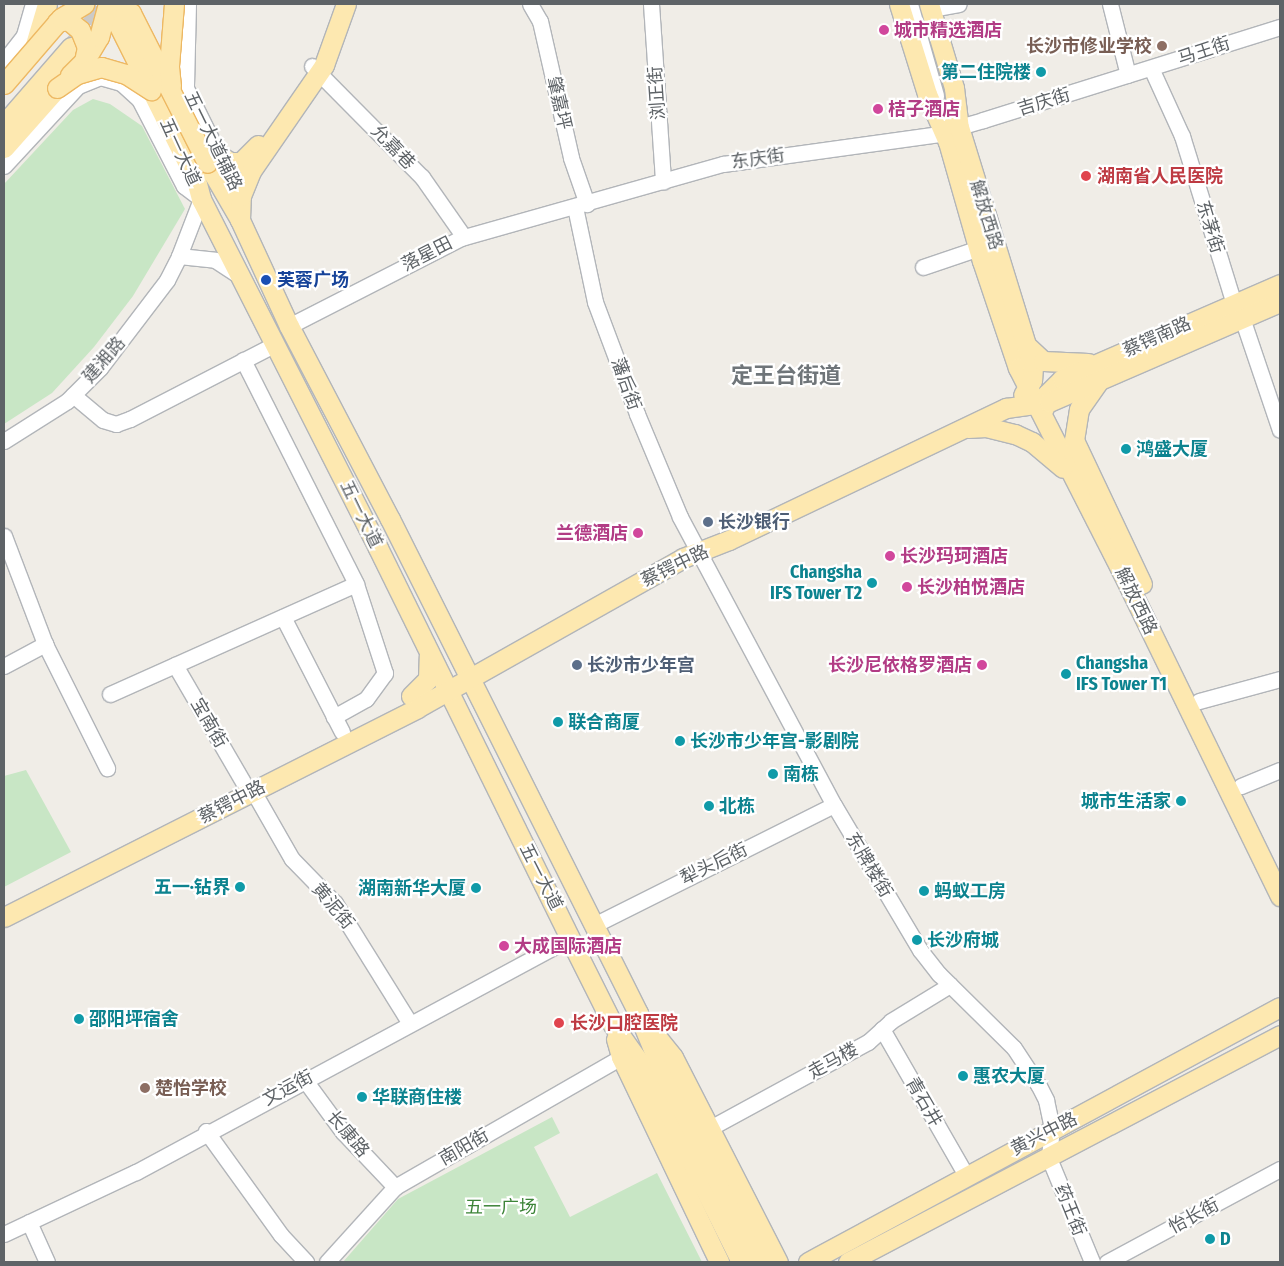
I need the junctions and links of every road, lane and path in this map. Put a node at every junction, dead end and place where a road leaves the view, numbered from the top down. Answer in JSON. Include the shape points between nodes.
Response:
{"nodes":[{"id":1,"x":33,"y":4,"type":"edge"},
{"id":2,"x":46,"y":4,"type":"edge"},
{"id":3,"x":84,"y":4,"type":"edge"},
{"id":4,"x":337,"y":4,"type":"edge"},
{"id":5,"x":346,"y":4,"type":"edge"},
{"id":6,"x":530,"y":4,"type":"edge"},
{"id":7,"x":651,"y":4,"type":"edge"},
{"id":8,"x":899,"y":4,"type":"edge"},
{"id":9,"x":910,"y":4,"type":"edge"},
{"id":10,"x":959,"y":4,"type":"edge"},
{"id":11,"x":1110,"y":4,"type":"edge"},
{"id":12,"x":117,"y":5,"type":"edge"},
{"id":13,"x":927,"y":6,"type":"edge"},
{"id":14,"x":182,"y":7,"type":"edge"},
{"id":15,"x":63,"y":27,"type":"edge"},
{"id":16,"x":1280,"y":27,"type":"edge"},
{"id":17,"x":928,"y":47,"type":"junction"},
{"id":18,"x":32,"y":52,"type":"junction"},
{"id":19,"x":186,"y":53,"type":"junction"},
{"id":20,"x":4,"y":61,"type":"edge"},
{"id":21,"x":84,"y":61,"type":"junction"},
{"id":22,"x":1151,"y":68,"type":"junction"},
{"id":23,"x":314,"y":72,"type":"junction"},
{"id":24,"x":1128,"y":76,"type":"junction"},
{"id":25,"x":98,"y":78,"type":"junction"},
{"id":26,"x":4,"y":84,"type":"edge"},
{"id":27,"x":128,"y":86,"type":"junction"},
{"id":28,"x":57,"y":88,"type":"junction"},
{"id":29,"x":151,"y":90,"type":"junction"},
{"id":30,"x":174,"y":99,"type":"junction"},
{"id":31,"x":4,"y":107,"type":"edge"},
{"id":32,"x":4,"y":124,"type":"edge"},
{"id":33,"x":952,"y":130,"type":"junction"},
{"id":34,"x":4,"y":148,"type":"edge"},
{"id":35,"x":213,"y":160,"type":"junction"},
{"id":36,"x":4,"y":166,"type":"edge"},
{"id":37,"x":663,"y":182,"type":"junction"},
{"id":38,"x":201,"y":199,"type":"junction"},
{"id":39,"x":241,"y":199,"type":"junction"},
{"id":40,"x":581,"y":206,"type":"junction"},
{"id":41,"x":240,"y":220,"type":"junction"},
{"id":42,"x":464,"y":237,"type":"junction"},
{"id":43,"x":443,"y":245,"type":"junction"},
{"id":44,"x":978,"y":248,"type":"junction"},
{"id":45,"x":179,"y":256,"type":"junction"},
{"id":46,"x":923,"y":267,"type":"dead end"},
{"id":47,"x":241,"y":277,"type":"junction"},
{"id":48,"x":1280,"y":284,"type":"edge"},
{"id":49,"x":1280,"y":302,"type":"edge"},
{"id":50,"x":1238,"y":311,"type":"junction"},
{"id":51,"x":289,"y":326,"type":"junction"},
{"id":52,"x":275,"y":344,"type":"junction"},
{"id":53,"x":1027,"y":345,"type":"junction"},
{"id":54,"x":243,"y":360,"type":"junction"},
{"id":55,"x":1101,"y":370,"type":"junction"},
{"id":56,"x":73,"y":395,"type":"junction"},
{"id":57,"x":1038,"y":404,"type":"junction"},
{"id":58,"x":964,"y":428,"type":"junction"},
{"id":59,"x":1280,"y":430,"type":"edge"},
{"id":60,"x":4,"y":440,"type":"edge"},
{"id":61,"x":1071,"y":475,"type":"junction"},
{"id":62,"x":4,"y":536,"type":"edge"},
{"id":63,"x":701,"y":552,"type":"junction"},
{"id":64,"x":356,"y":584,"type":"junction"},
{"id":65,"x":283,"y":617,"type":"junction"},
{"id":66,"x":45,"y":644,"type":"junction"},
{"id":67,"x":429,"y":654,"type":"junction"},
{"id":68,"x":501,"y":662,"type":"junction"},
{"id":69,"x":175,"y":665,"type":"junction"},
{"id":70,"x":4,"y":666,"type":"edge"},
{"id":71,"x":1280,"y":679,"type":"edge"},
{"id":72,"x":455,"y":685,"type":"junction"},
{"id":73,"x":110,"y":694,"type":"dead end"},
{"id":74,"x":1199,"y":700,"type":"junction"},
{"id":75,"x":414,"y":702,"type":"junction"},
{"id":76,"x":481,"y":705,"type":"junction"},
{"id":77,"x":458,"y":716,"type":"junction"},
{"id":78,"x":338,"y":724,"type":"junction"},
{"id":79,"x":107,"y":768,"type":"dead end"},
{"id":80,"x":1280,"y":770,"type":"edge"},
{"id":81,"x":1241,"y":786,"type":"junction"},
{"id":82,"x":248,"y":787,"type":"junction"},
{"id":83,"x":834,"y":805,"type":"junction"},
{"id":84,"x":1280,"y":869,"type":"edge"},
{"id":85,"x":1280,"y":896,"type":"edge"},
{"id":86,"x":4,"y":903,"type":"edge"},
{"id":87,"x":4,"y":917,"type":"edge"},
{"id":88,"x":594,"y":925,"type":"junction"},
{"id":89,"x":570,"y":938,"type":"junction"},
{"id":90,"x":950,"y":985,"type":"junction"},
{"id":91,"x":1278,"y":1008,"type":"edge"},
{"id":92,"x":638,"y":1013,"type":"junction"},
{"id":93,"x":409,"y":1022,"type":"junction"},
{"id":94,"x":613,"y":1026,"type":"junction"},
{"id":95,"x":882,"y":1029,"type":"junction"},
{"id":96,"x":1280,"y":1035,"type":"edge"},
{"id":97,"x":621,"y":1057,"type":"junction"},
{"id":98,"x":652,"y":1067,"type":"junction"},
{"id":99,"x":304,"y":1079,"type":"junction"},
{"id":100,"x":710,"y":1128,"type":"junction"},
{"id":101,"x":1052,"y":1128,"type":"junction"},
{"id":102,"x":206,"y":1132,"type":"junction"},
{"id":103,"x":1049,"y":1158,"type":"junction"},
{"id":104,"x":1280,"y":1169,"type":"edge"},
{"id":105,"x":966,"y":1175,"type":"junction"},
{"id":106,"x":395,"y":1187,"type":"junction"},
{"id":107,"x":29,"y":1222,"type":"junction"},
{"id":108,"x":4,"y":1234,"type":"edge"},
{"id":109,"x":47,"y":1262,"type":"edge"},
{"id":110,"x":306,"y":1262,"type":"edge"},
{"id":111,"x":327,"y":1262,"type":"edge"},
{"id":112,"x":719,"y":1262,"type":"edge"},
{"id":113,"x":740,"y":1262,"type":"edge"},
{"id":114,"x":758,"y":1262,"type":"edge"},
{"id":115,"x":778,"y":1262,"type":"edge"},
{"id":116,"x":808,"y":1262,"type":"edge"},
{"id":117,"x":848,"y":1262,"type":"edge"},
{"id":118,"x":1092,"y":1262,"type":"edge"},
{"id":119,"x":1107,"y":1262,"type":"edge"}],
"edges":[{"from":1,"to":20,"type":"street","via":[[24,35]]},
{"from":2,"to":18,"type":"main road","bridge":true,"via":[[41,33]]},
{"from":3,"to":15,"type":"main road","bridge":true},
{"from":4,"to":23,"type":"main road"},
{"from":5,"to":23,"type":"main road","via":[[334,46]]},
{"from":6,"to":40,"type":"street","name":"肇嘉坪","via":[[540,21]]},
{"from":7,"to":37,"type":"street","name":"浏正街"},
{"from":8,"to":33,"type":"main road","name":"解放西路","via":[[927,94]]},
{"from":9,"to":17,"type":"street","name":"解放西路"},
{"from":10,"to":13,"type":"street"},
{"from":11,"to":24,"type":"street"},
{"from":12,"to":21,"type":"main road","bridge":true},
{"from":12,"to":29,"type":"main road","name":"五一大道","bridge":true,"via":[[123,35]]},
{"from":12,"to":30,"type":"main road","name":"五一大道","bridge":true},
{"from":13,"to":17,"type":"street","name":"解放西路"},
{"from":13,"to":33,"type":"main road","name":"解放西路","via":[[954,88]]},
{"from":14,"to":19,"type":"street","name":"五一大道辅路"},
{"from":14,"to":30,"type":"main road","bridge":true,"via":[[169,66]]},
{"from":15,"to":18,"type":"main road","bridge":true},
{"from":15,"to":21,"type":"main road","bridge":true,"via":[[68,20],[80,30],[86,47]]},
{"from":15,"to":25,"type":"street"},
{"from":15,"to":31,"type":"main road"},
{"from":15,"to":32,"type":"main road"},
{"from":16,"to":22,"type":"street","name":"马王街"},
{"from":17,"to":33,"type":"street","name":"解放西路"},
{"from":18,"to":26,"type":"main road","bridge":true},
{"from":19,"to":27,"type":"street"},
{"from":19,"to":35,"type":"street","name":"五一大道辅路","via":[[186,88]]},
{"from":21,"to":28,"type":"main road","bridge":true},
{"from":22,"to":24,"type":"street","name":"马王街"},
{"from":22,"to":50,"type":"street","name":"东茅街","via":[[1182,136]]},
{"from":23,"to":35,"type":"main road","via":[[249,156],[235,163]]},
{"from":23,"to":39,"type":"main road","via":[[256,162]]},
{"from":23,"to":42,"type":"street","name":"允嘉巷","via":[[422,177]]},
{"from":23,"to":43,"type":"street","name":"允嘉巷","via":[[433,200],[443,220]]},
{"from":24,"to":33,"type":"street","name":"吉庆街"},
{"from":25,"to":27,"type":"street"},
{"from":25,"to":36,"type":"street","via":[[69,92]]},
{"from":27,"to":38,"type":"street","name":"五一大道辅路","via":[[139,99],[184,186]]},
{"from":28,"to":29,"type":"main road","bridge":true,"via":[[85,71],[101,67],[126,74]]},
{"from":28,"to":34,"type":"main road"},
{"from":29,"to":38,"type":"main road","name":"五一大道","via":[[196,180]]},
{"from":30,"to":35,"type":"main road","name":"五一大道","bridge":true},
{"from":33,"to":37,"type":"street","name":"东庆街","via":[[723,164]]},
{"from":33,"to":44,"type":"main road","name":"解放西路"},
{"from":33,"to":53,"type":"main road","name":"解放西路"},
{"from":35,"to":39,"type":"street","name":"五一大道辅路"},
{"from":35,"to":41,"type":"main road","name":"五一大道"},
{"from":37,"to":40,"type":"street","name":"东庆街"},
{"from":38,"to":45,"type":"street","name":"建湘路"},
{"from":38,"to":47,"type":"main road","name":"五一大道"},
{"from":39,"to":41,"type":"main road"},
{"from":40,"to":42,"type":"street","name":"落星田"},
{"from":40,"to":63,"type":"street","name":"藩后街","via":[[595,302],[664,481]]},
{"from":41,"to":51,"type":"main road","name":"五一大道"},
{"from":42,"to":43,"type":"street","name":"落星田"},
{"from":43,"to":51,"type":"street","name":"落星田"},
{"from":44,"to":46,"type":"street"},
{"from":44,"to":57,"type":"main road","name":"解放西路","via":[[1010,348]]},
{"from":45,"to":47,"type":"street","via":[[215,260]]},
{"from":45,"to":56,"type":"street","name":"建湘路","via":[[148,306],[100,368]]},
{"from":47,"to":52,"type":"main road","name":"五一大道"},
{"from":48,"to":50,"type":"main road","name":"蔡锷南路"},
{"from":49,"to":50,"type":"main road","name":"蔡锷南路"},
{"from":50,"to":55,"type":"main road","name":"蔡锷南路"},
{"from":50,"to":59,"type":"street","name":"东茅街"},
{"from":51,"to":72,"type":"main road","name":"五一大道"},
{"from":52,"to":54,"type":"street"},
{"from":52,"to":67,"type":"main road","name":"五一大道"},
{"from":53,"to":55,"type":"main road","via":[[1037,357],[1051,363]]},
{"from":53,"to":57,"type":"main road","name":"解放西路"},
{"from":54,"to":56,"type":"street","via":[[130,420],[116,424],[103,420]]},
{"from":54,"to":64,"type":"street"},
{"from":55,"to":57,"type":"main road","name":"蔡锷南路","via":[[1056,383]]},
{"from":55,"to":74,"type":"main road","name":"解放西路","via":[[1079,409],[1074,432],[1076,450]]},
{"from":56,"to":60,"type":"street","name":"建湘路"},
{"from":57,"to":58,"type":"main road","name":"蔡锷中路","via":[[1006,408]]},
{"from":57,"to":61,"type":"main road","name":"解放西路"},
{"from":58,"to":61,"type":"main road","via":[[986,428],[1023,437]]},
{"from":58,"to":63,"type":"main road","name":"蔡锷中路"},
{"from":61,"to":85,"type":"main road","name":"解放西路"},
{"from":62,"to":66,"type":"street"},
{"from":63,"to":68,"type":"main road","name":"蔡锷中路","via":[[668,566]]},
{"from":63,"to":83,"type":"street","name":"东牌楼街"},
{"from":64,"to":65,"type":"street"},
{"from":64,"to":78,"type":"street","via":[[385,673],[366,699]]},
{"from":65,"to":69,"type":"street"},
{"from":65,"to":78,"type":"street"},
{"from":66,"to":70,"type":"street"},
{"from":66,"to":79,"type":"street"},
{"from":67,"to":72,"type":"main road","name":"五一大道"},
{"from":67,"to":75,"type":"main road","via":[[428,679]]},
{"from":68,"to":72,"type":"main road","name":"蔡锷中路"},
{"from":68,"to":76,"type":"main road","via":[[480,688]]},
{"from":69,"to":73,"type":"street"},
{"from":69,"to":82,"type":"street","name":"宝南街"},
{"from":71,"to":74,"type":"street"},
{"from":72,"to":75,"type":"main road","name":"蔡锷中路"},
{"from":72,"to":76,"type":"main road","name":"五一大道"},
{"from":72,"to":77,"type":"main road","name":"五一大道"},
{"from":74,"to":81,"type":"main road","name":"解放西路"},
{"from":75,"to":77,"type":"main road","via":[[439,705]]},
{"from":75,"to":78,"type":"main road","name":"蔡锷中路"},
{"from":75,"to":82,"type":"main road","name":"蔡锷中路"},
{"from":76,"to":88,"type":"main road","name":"五一大道"},
{"from":77,"to":89,"type":"main road","name":"五一大道"},
{"from":78,"to":82,"type":"main road","name":"蔡锷中路"},
{"from":80,"to":81,"type":"street"},
{"from":81,"to":84,"type":"main road","name":"解放西路"},
{"from":82,"to":86,"type":"main road","name":"蔡锷中路"},
{"from":82,"to":87,"type":"main road","name":"蔡锷中路"},
{"from":82,"to":93,"type":"street","name":"黄泥街","via":[[292,859],[335,903]]},
{"from":83,"to":88,"type":"street","name":"犁头后街"},
{"from":83,"to":90,"type":"street","name":"东牌楼街","via":[[920,950]]},
{"from":88,"to":92,"type":"main road","name":"五一大道"},
{"from":89,"to":93,"type":"street","name":"文运街"},
{"from":89,"to":94,"type":"main road","name":"五一大道"},
{"from":90,"to":95,"type":"street","name":"走马楼"},
{"from":90,"to":101,"type":"street","name":"东牌楼街","via":[[1023,1060],[1046,1100]]},
{"from":91,"to":101,"type":"main road","name":"黄兴中路"},
{"from":92,"to":98,"type":"main road","name":"五一大道"},
{"from":92,"to":100,"type":"main road","name":"五一大道","via":[[673,1056]]},
{"from":93,"to":99,"type":"street","name":"文运街"},
{"from":94,"to":97,"type":"main road","name":"五一大道"},
{"from":94,"to":98,"type":"main road","name":"五一大道"},
{"from":95,"to":100,"type":"street","name":"走马楼","via":[[868,1042]]},
{"from":95,"to":105,"type":"street","name":"青石井"},
{"from":96,"to":103,"type":"main road","name":"黄兴中路"},
{"from":97,"to":106,"type":"street","name":"南阳街"},
{"from":97,"to":112,"type":"main road","name":"五一大道"},
{"from":98,"to":113,"type":"main road","name":"五一大道"},
{"from":98,"to":114,"type":"main road","name":"五一大道"},
{"from":99,"to":102,"type":"street","name":"文运街"},
{"from":99,"to":106,"type":"street","name":"长康路","via":[[343,1132]]},
{"from":100,"to":115,"type":"main road","name":"五一大道"},
{"from":101,"to":103,"type":"street","name":"东牌楼街"},
{"from":101,"to":105,"type":"main road","name":"黄兴中路"},
{"from":102,"to":107,"type":"street","name":"文运街","via":[[136,1172]]},
{"from":102,"to":110,"type":"street","via":[[281,1235]]},
{"from":103,"to":117,"type":"main road","name":"黄兴中路"},
{"from":103,"to":118,"type":"street","name":"药王街"},
{"from":104,"to":119,"type":"street","name":"怡长街"},
{"from":105,"to":116,"type":"main road","name":"黄兴中路"},
{"from":106,"to":111,"type":"street","name":"南阳街"},
{"from":107,"to":108,"type":"street","name":"文运街"},
{"from":107,"to":109,"type":"street"}]}
